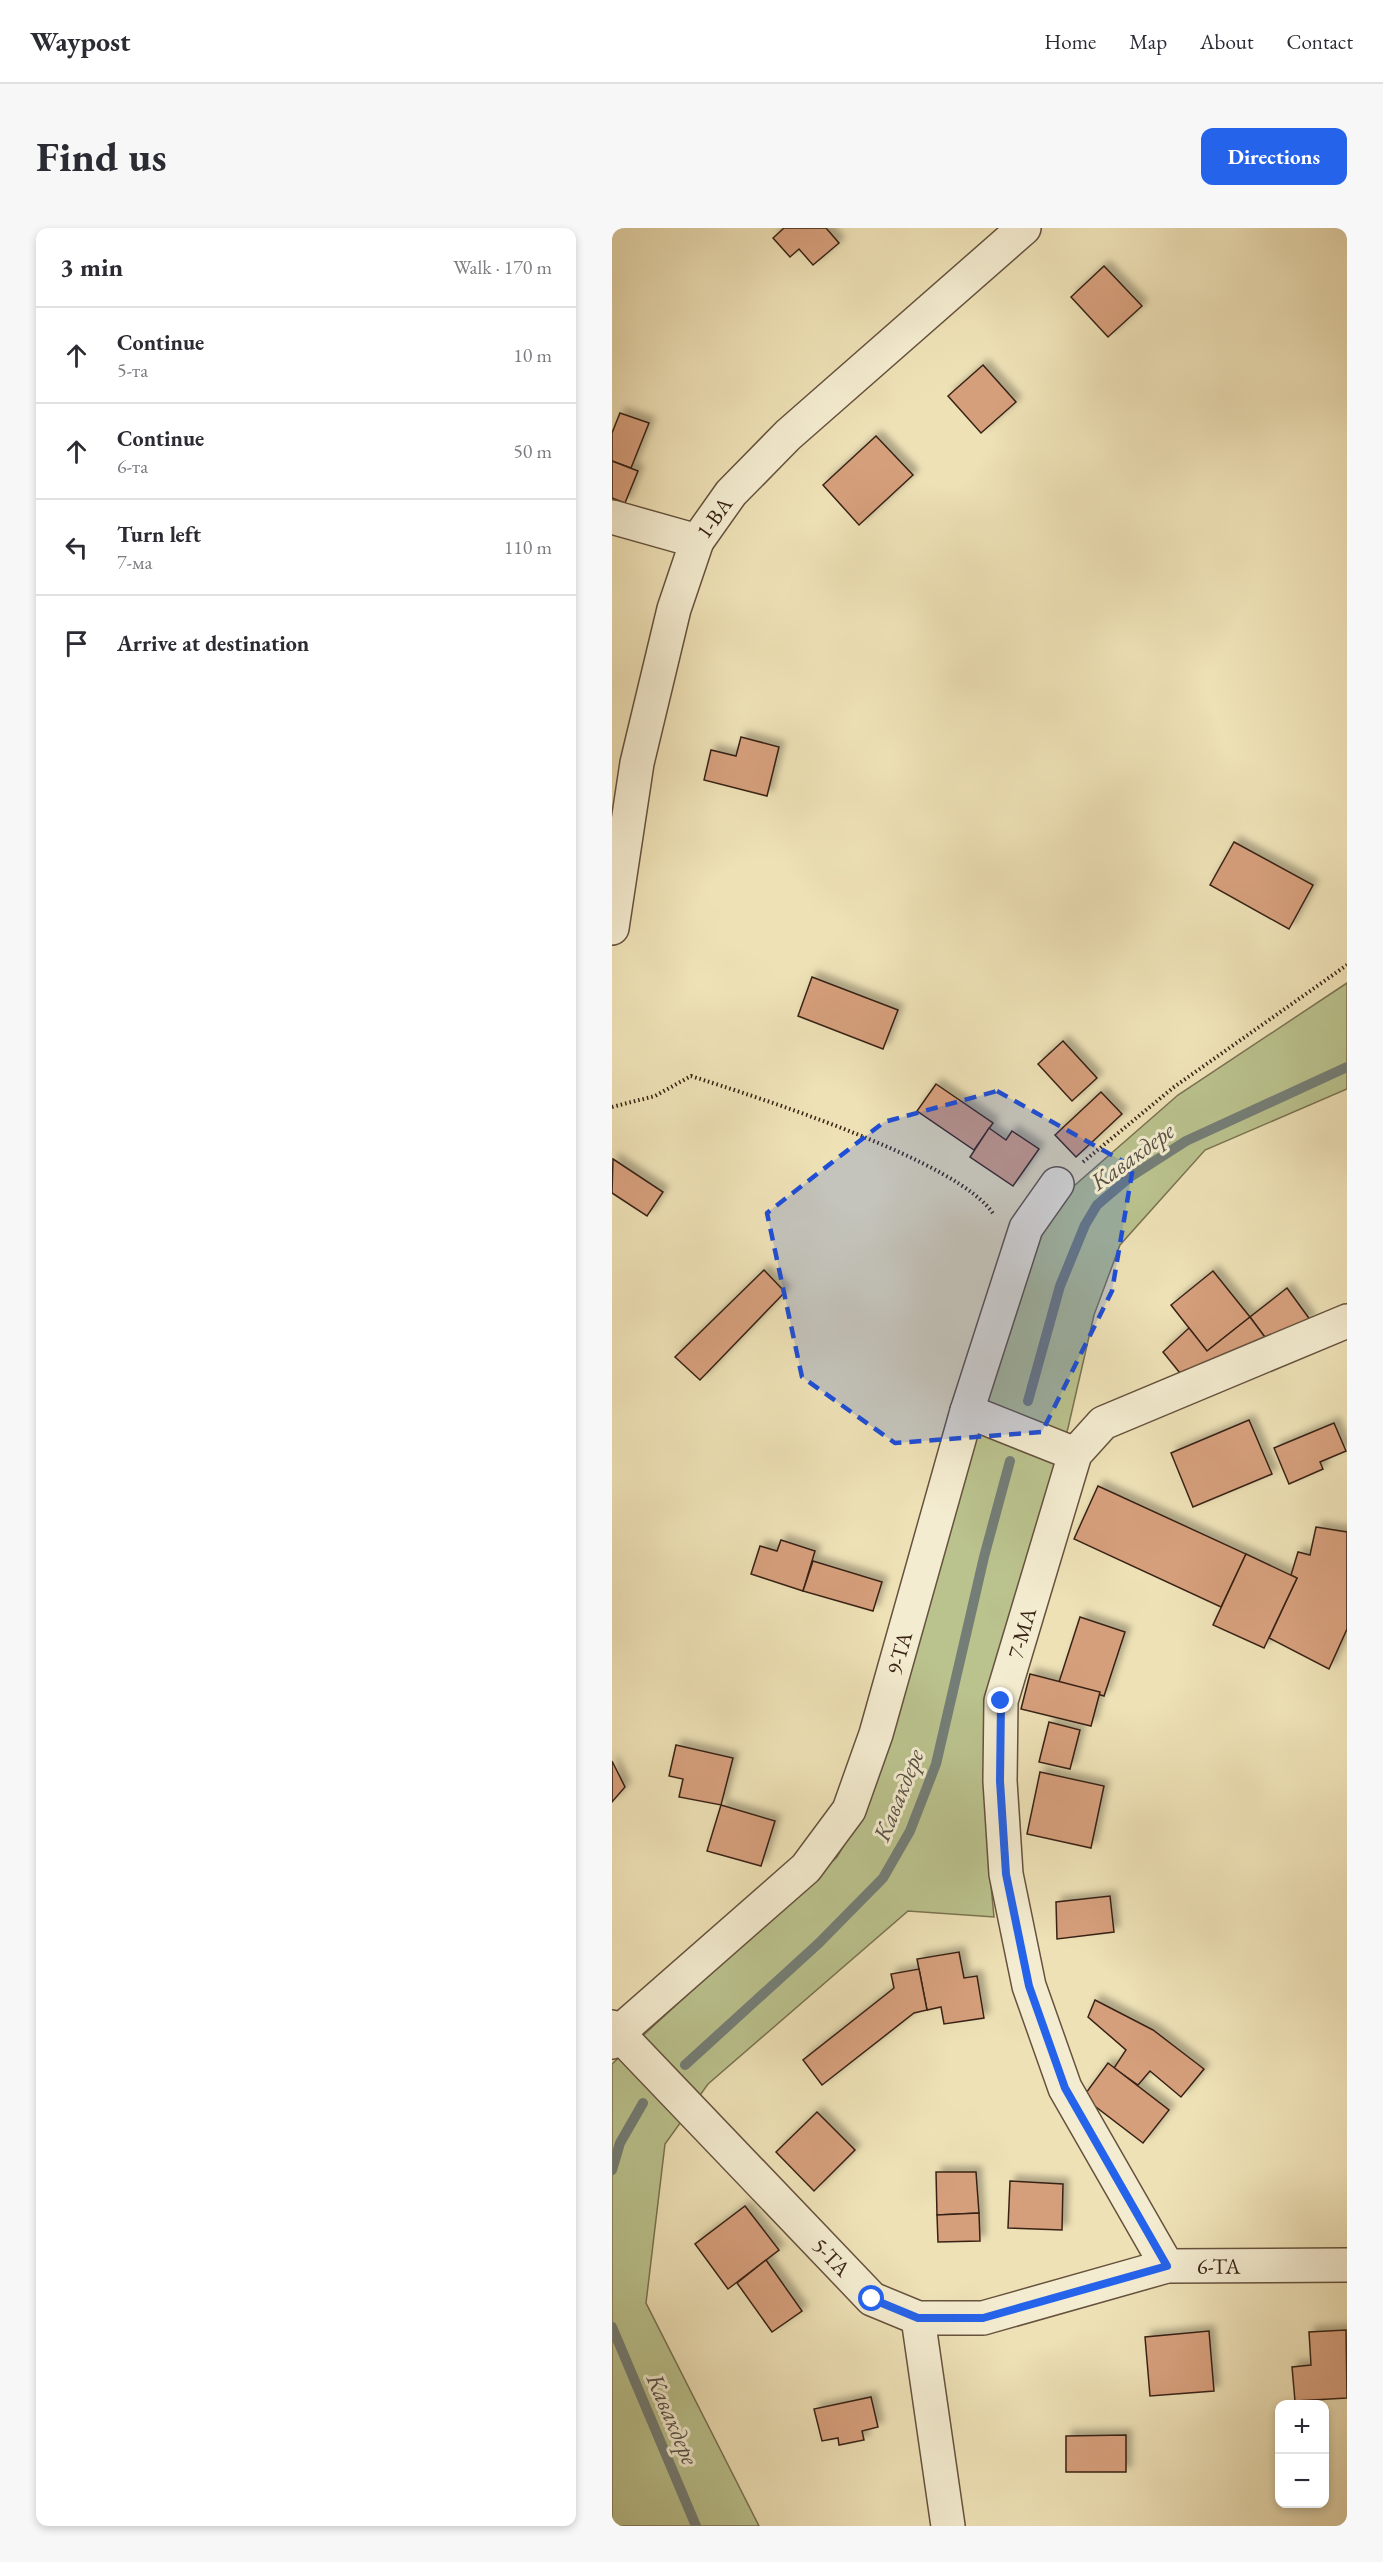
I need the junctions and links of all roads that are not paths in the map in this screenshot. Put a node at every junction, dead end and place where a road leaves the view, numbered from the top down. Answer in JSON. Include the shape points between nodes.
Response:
{"nodes":[{"id":1,"x":1024,"y":228,"type":"edge"},
{"id":2,"x":612,"y":517,"type":"edge"},
{"id":3,"x":697,"y":541,"type":"junction"},
{"id":4,"x":612,"y":928,"type":"edge"},
{"id":5,"x":1058,"y":1184,"type":"road end"},
{"id":6,"x":1347,"y":1321,"type":"edge"},
{"id":7,"x":967,"y":1411,"type":"junction"},
{"id":8,"x":1075,"y":1454,"type":"junction"},
{"id":9,"x":614,"y":2034,"type":"edge"},
{"id":10,"x":1347,"y":2265,"type":"edge"},
{"id":11,"x":1167,"y":2266,"type":"junction"},
{"id":12,"x":918,"y":2318,"type":"junction"},
{"id":13,"x":948,"y":2526,"type":"edge"}],
"edges":[{"from":1,"to":3,"type":"street","name":"1-ВА","via":[[788,435],[731,493]]},
{"from":2,"to":3,"type":"street"},
{"from":3,"to":4,"type":"street","name":"1-ВА","via":[[675,609],[638,763]]},
{"from":5,"to":7,"type":"street","name":"9-ТА","via":[[1026,1228]]},
{"from":6,"to":8,"type":"street","name":"7-МА","via":[[1103,1423]]},
{"from":7,"to":8,"type":"street"},
{"from":7,"to":9,"type":"street","name":"9-ТА","via":[[876,1734],[849,1810],[806,1868]]},
{"from":8,"to":11,"type":"street","name":"7-МА","via":[[1001,1701],[1000,1781],[1006,1874],[1029,1986],[1065,2088]]},
{"from":9,"to":12,"type":"street","name":"5-ТА","via":[[872,2299]]},
{"from":10,"to":11,"type":"street","name":"6-ТА"},
{"from":11,"to":12,"type":"street","name":"6-ТА","via":[[983,2318]]},
{"from":12,"to":13,"type":"street"}]}
